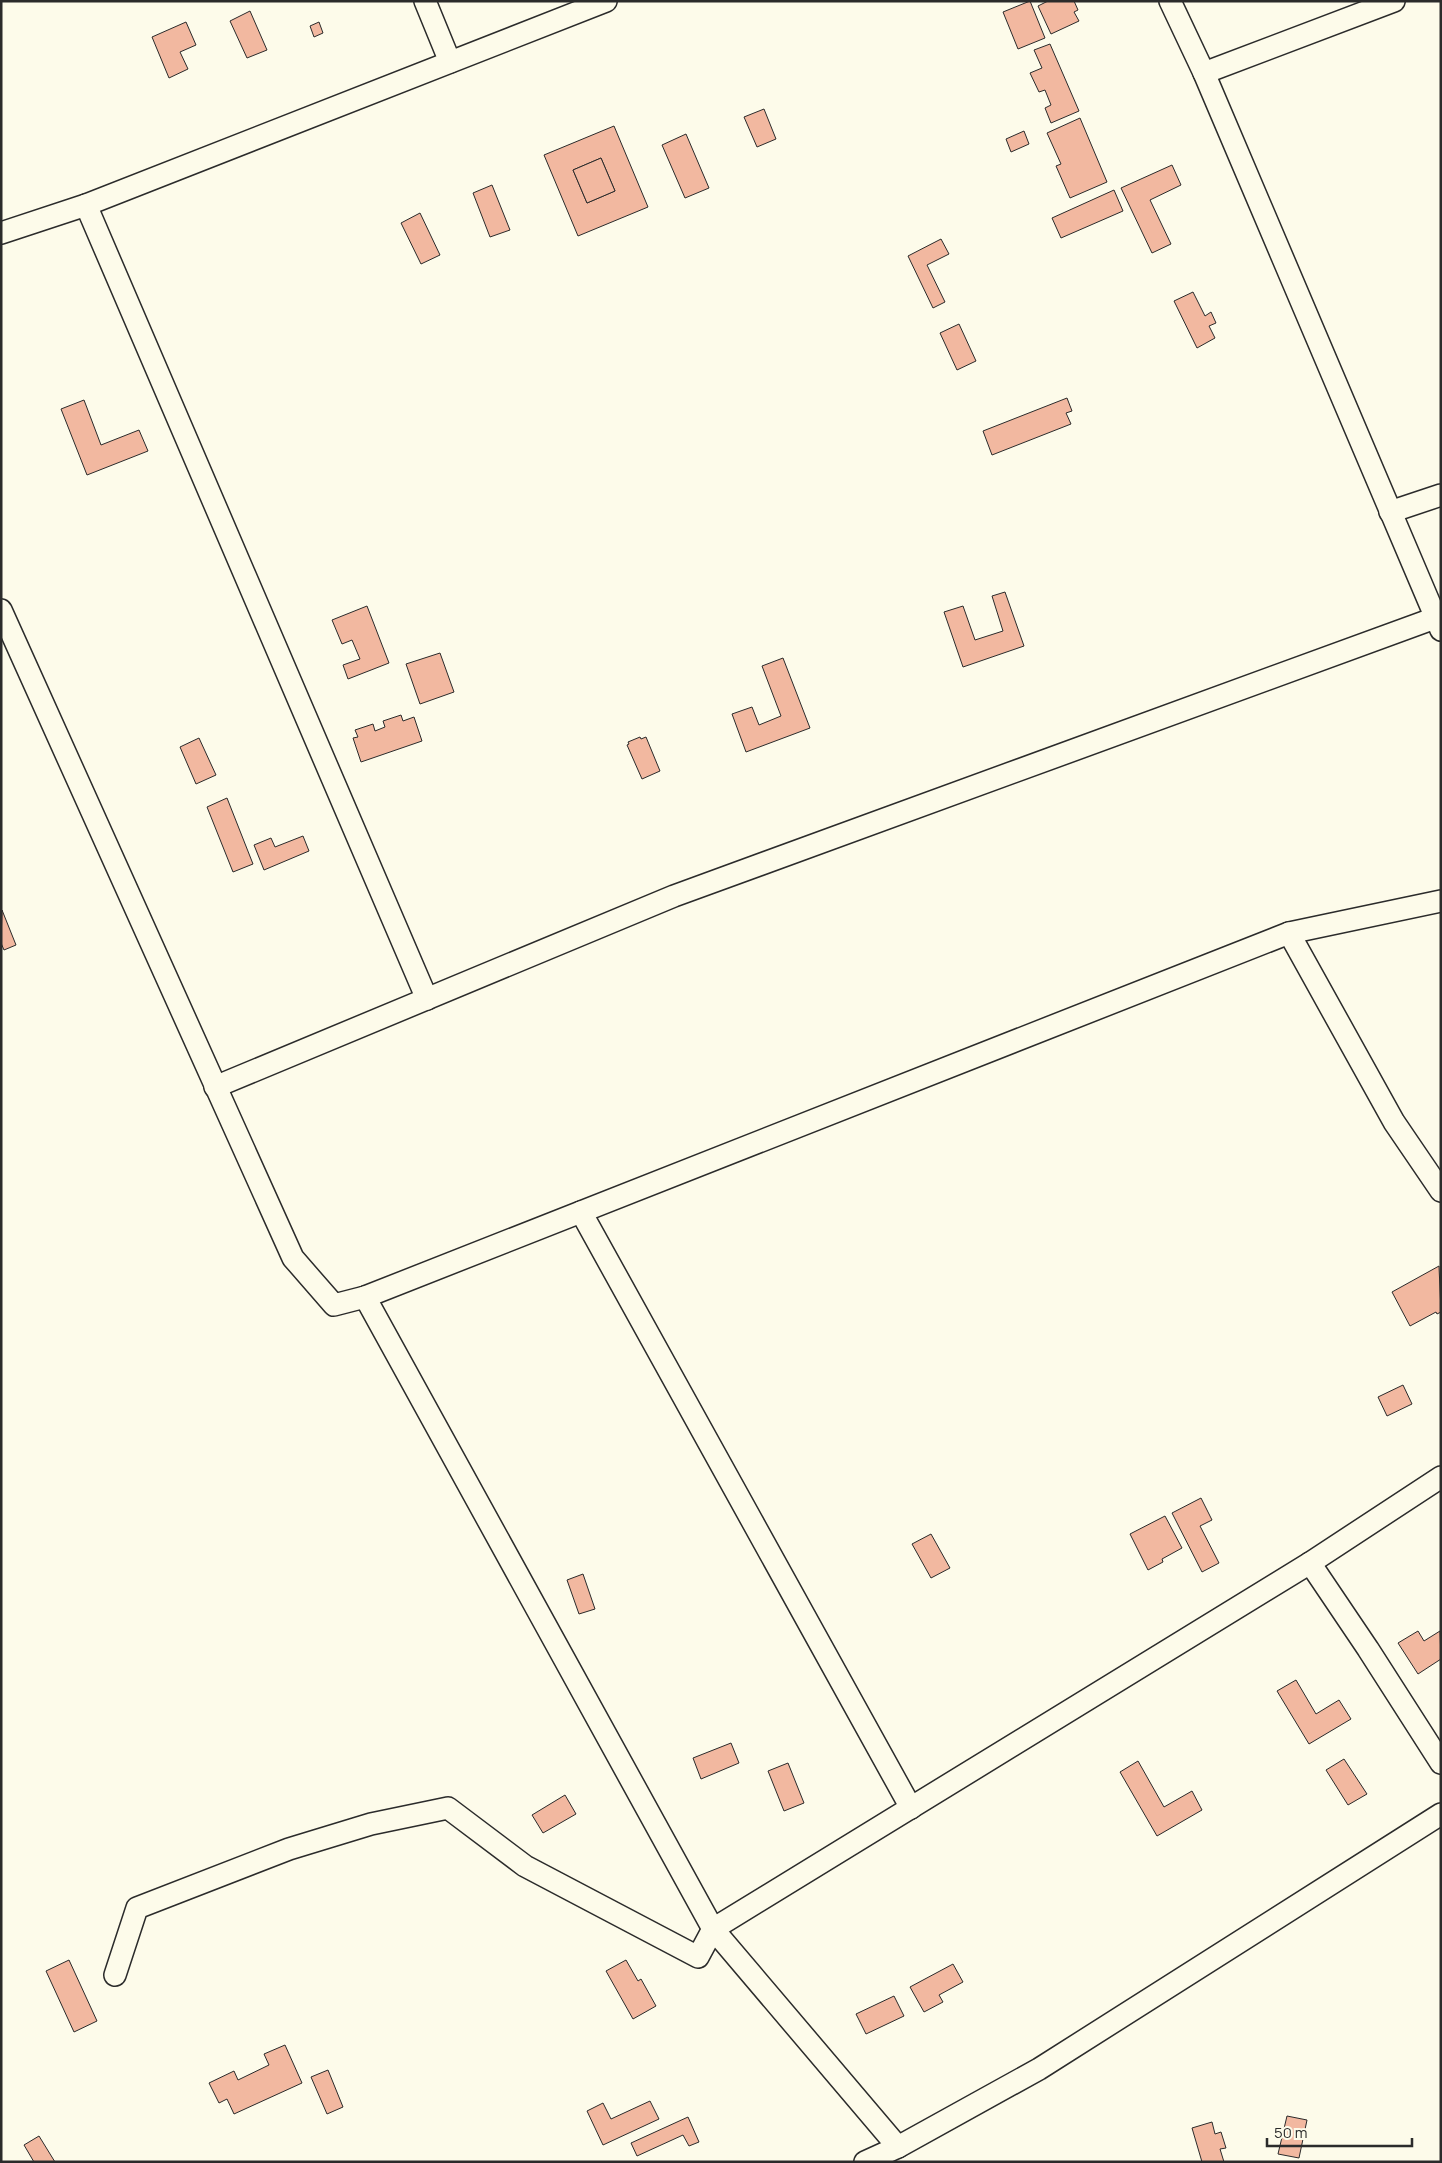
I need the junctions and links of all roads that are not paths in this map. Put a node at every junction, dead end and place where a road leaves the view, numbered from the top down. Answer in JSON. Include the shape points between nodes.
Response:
{"nodes":[{"id":1,"x":425,"y":1,"type":"edge"},
{"id":2,"x":606,"y":1,"type":"edge"},
{"id":3,"x":1170,"y":1,"type":"edge"},
{"id":4,"x":1394,"y":1,"type":"edge"},
{"id":5,"x":450,"y":62,"type":"junction"},
{"id":6,"x":1204,"y":73,"type":"junction"},
{"id":7,"x":86,"y":204,"type":"junction"},
{"id":8,"x":1,"y":233,"type":"edge"},
{"id":9,"x":1441,"y":495,"type":"edge"},
{"id":10,"x":1390,"y":512,"type":"junction"},
{"id":11,"x":1,"y":610,"type":"edge"},
{"id":12,"x":1438,"y":625,"type":"edge"},
{"id":13,"x":1441,"y":901,"type":"edge"},
{"id":14,"x":1289,"y":933,"type":"junction"},
{"id":15,"x":427,"y":999,"type":"junction"},
{"id":16,"x":215,"y":1087,"type":"junction"},
{"id":17,"x":1441,"y":1191,"type":"edge"},
{"id":18,"x":581,"y":1212,"type":"junction"},
{"id":19,"x":364,"y":1297,"type":"junction"},
{"id":20,"x":1441,"y":1477,"type":"edge"},
{"id":21,"x":1310,"y":1563,"type":"junction"},
{"id":22,"x":1441,"y":1763,"type":"edge"},
{"id":23,"x":911,"y":1808,"type":"junction"},
{"id":24,"x":1441,"y":1814,"type":"edge"},
{"id":25,"x":713,"y":1929,"type":"junction"},
{"id":26,"x":115,"y":1975,"type":"dead end"},
{"id":27,"x":898,"y":2147,"type":"junction"},
{"id":28,"x":865,"y":2162,"type":"edge"}],
"edges":[{"from":1,"to":5,"type":"street"},
{"from":2,"to":5,"type":"street"},
{"from":3,"to":6,"type":"street"},
{"from":4,"to":6,"type":"street"},
{"from":5,"to":7,"type":"street"},
{"from":6,"to":10,"type":"street"},
{"from":7,"to":8,"type":"street"},
{"from":7,"to":15,"type":"street"},
{"from":9,"to":10,"type":"street"},
{"from":10,"to":12,"type":"street"},
{"from":11,"to":16,"type":"street"},
{"from":12,"to":15,"type":"street","via":[[674,896]]},
{"from":13,"to":14,"type":"street"},
{"from":14,"to":17,"type":"street","via":[[1394,1122]]},
{"from":14,"to":18,"type":"street"},
{"from":15,"to":16,"type":"street"},
{"from":16,"to":19,"type":"street","via":[[293,1258],[334,1305]]},
{"from":18,"to":19,"type":"street"},
{"from":18,"to":23,"type":"street"},
{"from":19,"to":25,"type":"street"},
{"from":20,"to":21,"type":"street"},
{"from":21,"to":22,"type":"street"},
{"from":21,"to":23,"type":"street"},
{"from":23,"to":25,"type":"street"},
{"from":24,"to":27,"type":"street","via":[[1039,2069]]},
{"from":25,"to":26,"type":"street","via":[[698,1957],[525,1866],[448,1808],[371,1824],[289,1849],[137,1908]]},
{"from":25,"to":27,"type":"street"},
{"from":27,"to":28,"type":"street"}]}
